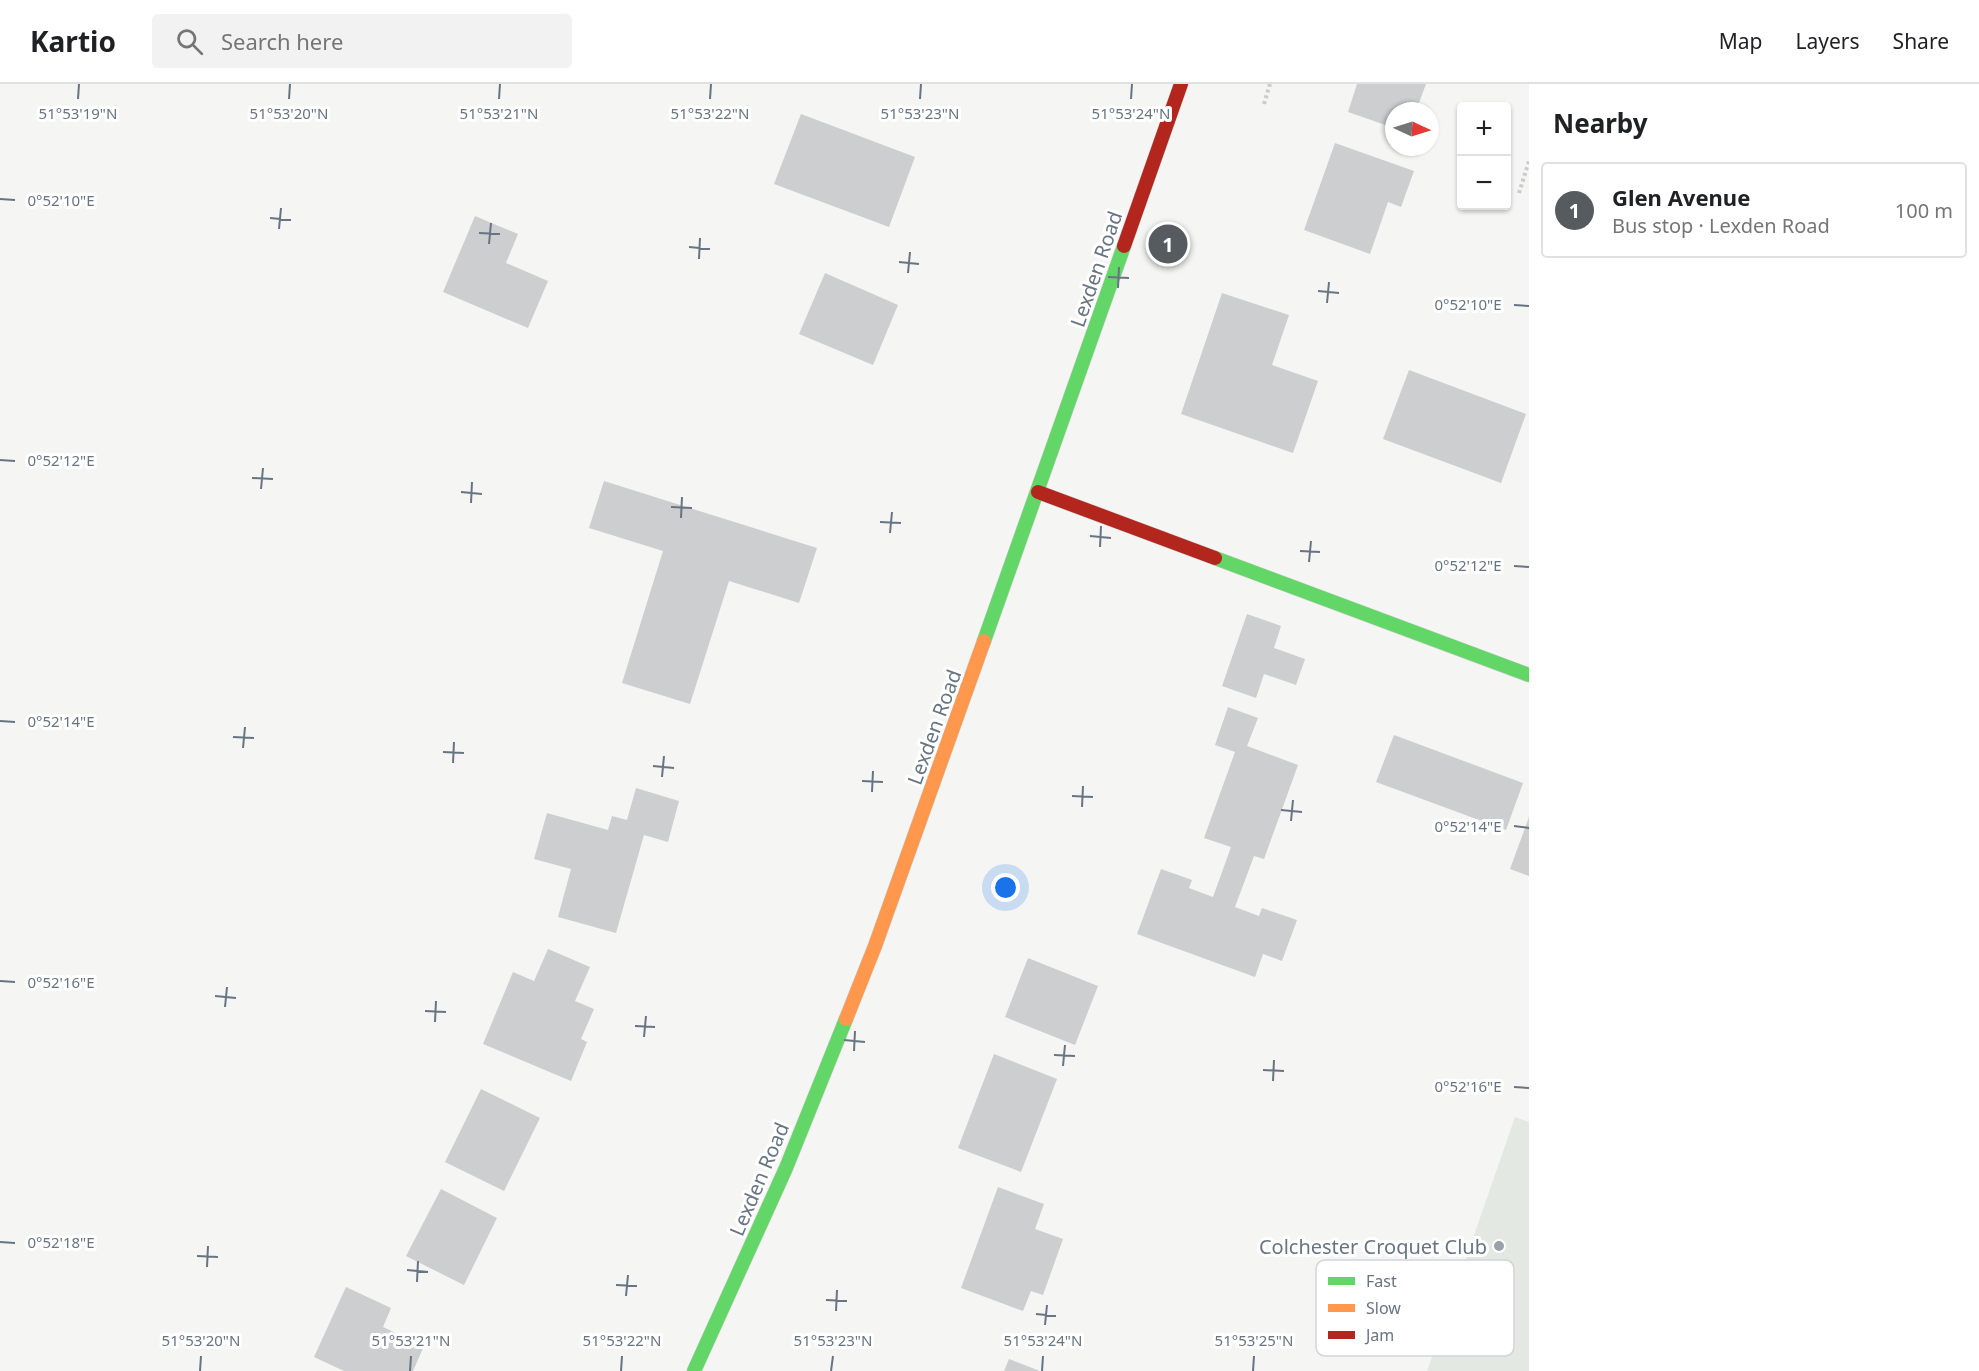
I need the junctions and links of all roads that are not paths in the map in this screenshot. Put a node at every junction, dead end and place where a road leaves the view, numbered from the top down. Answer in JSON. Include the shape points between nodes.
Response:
{"nodes":[{"id":1,"x":1181,"y":84,"type":"edge"},
{"id":2,"x":1038,"y":492,"type":"junction"},
{"id":3,"x":1529,"y":675,"type":"edge"},
{"id":4,"x":694,"y":1371,"type":"edge"}],
"edges":[{"from":1,"to":2,"type":"main road","name":"Lexden Road"},
{"from":2,"to":3,"type":"main road"},
{"from":2,"to":4,"type":"main road","name":"Lexden Road","via":[[875,946],[786,1168]]}]}
